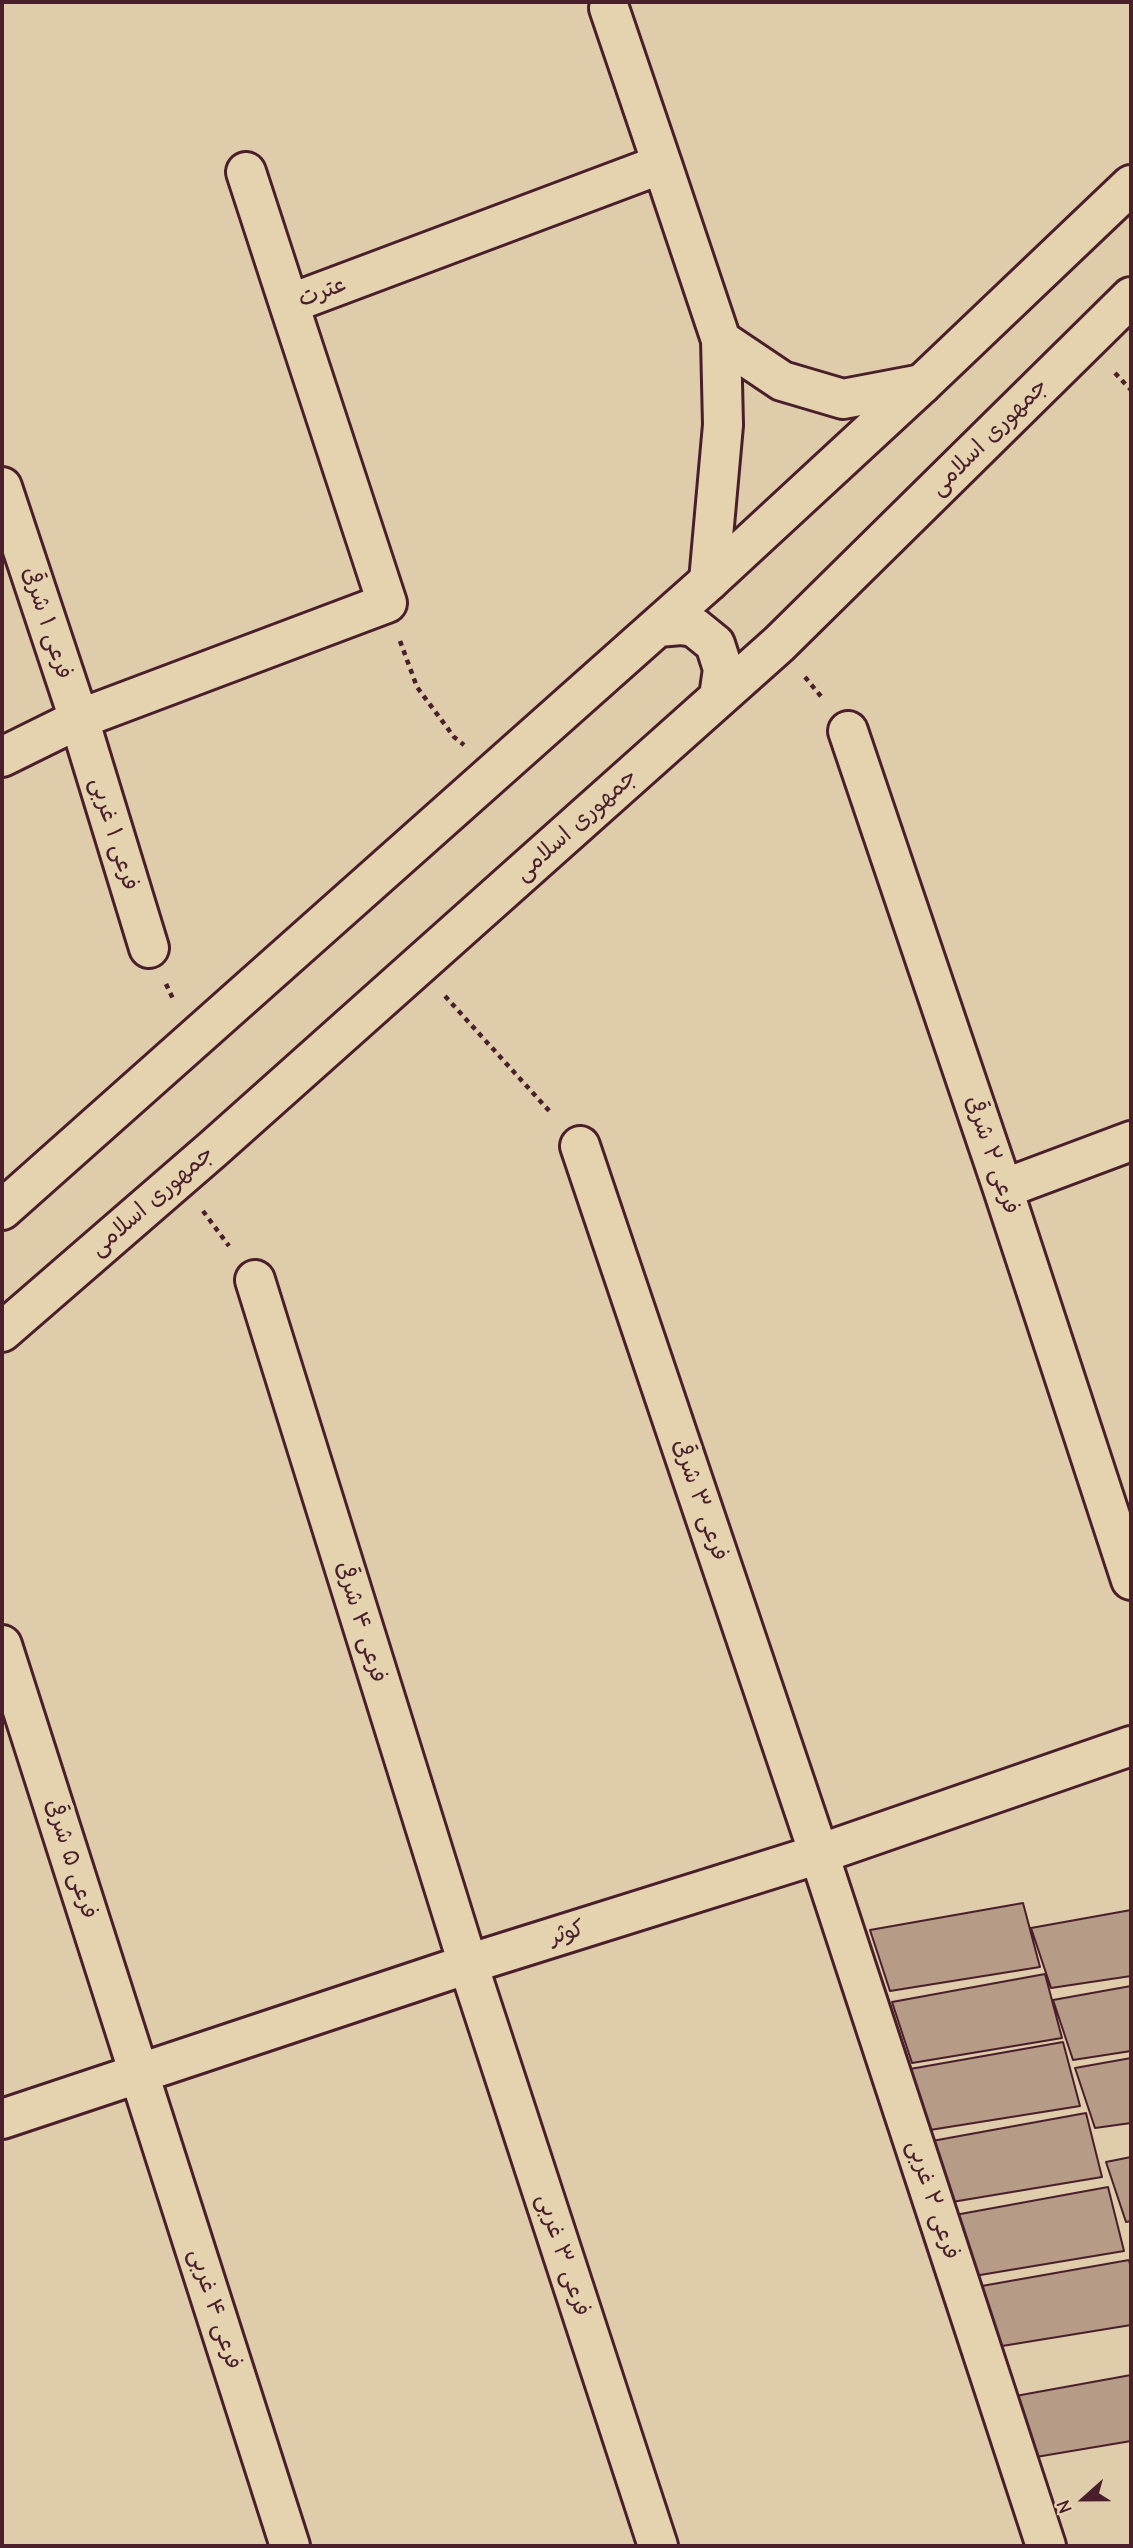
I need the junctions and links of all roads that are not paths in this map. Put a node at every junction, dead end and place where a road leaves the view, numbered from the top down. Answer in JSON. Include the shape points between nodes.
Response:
{"nodes":[{"id":1,"x":609,"y":8,"type":"dead end"},
{"id":2,"x":662,"y":164,"type":"junction"},
{"id":3,"x":246,"y":172,"type":"dead end"},
{"id":4,"x":1131,"y":186,"type":"edge"},
{"id":5,"x":1131,"y":297,"type":"edge"},
{"id":6,"x":289,"y":304,"type":"junction"},
{"id":7,"x":721,"y":340,"type":"junction"},
{"id":8,"x":922,"y":384,"type":"junction"},
{"id":9,"x":2,"y":487,"type":"edge"},
{"id":10,"x":709,"y":581,"type":"junction"},
{"id":11,"x":659,"y":627,"type":"junction"},
{"id":12,"x":779,"y":644,"type":"junction"},
{"id":13,"x":719,"y":697,"type":"junction"},
{"id":14,"x":79,"y":719,"type":"junction"},
{"id":15,"x":848,"y":731,"type":"road end"},
{"id":16,"x":2,"y":757,"type":"edge"},
{"id":17,"x":149,"y":948,"type":"road end"},
{"id":18,"x":1131,"y":1141,"type":"edge"},
{"id":19,"x":580,"y":1146,"type":"road end"},
{"id":20,"x":1003,"y":1189,"type":"junction"},
{"id":21,"x":2,"y":1210,"type":"edge"},
{"id":22,"x":255,"y":1280,"type":"road end"},
{"id":23,"x":2,"y":1332,"type":"edge"},
{"id":24,"x":1131,"y":1580,"type":"edge"},
{"id":25,"x":2,"y":1645,"type":"edge"},
{"id":26,"x":1131,"y":1746,"type":"edge"},
{"id":27,"x":819,"y":1854,"type":"junction"},
{"id":28,"x":468,"y":1965,"type":"junction"},
{"id":29,"x":141,"y":2073,"type":"junction"},
{"id":30,"x":2,"y":2119,"type":"edge"},
{"id":31,"x":290,"y":2546,"type":"edge"},
{"id":32,"x":658,"y":2546,"type":"edge"},
{"id":33,"x":1046,"y":2546,"type":"edge"}],
"edges":[{"from":1,"to":2,"type":"street"},
{"from":2,"to":6,"type":"street","name":"عترت"},
{"from":2,"to":7,"type":"street"},
{"from":3,"to":6,"type":"street"},
{"from":4,"to":8,"type":"street"},
{"from":5,"to":12,"type":"street","name":"جمهوری اسلامی"},
{"from":6,"to":14,"type":"street","name":"عترت","via":[[387,603]]},
{"from":7,"to":8,"type":"street","via":[[782,381],[844,399]]},
{"from":7,"to":10,"type":"street","via":[[723,425]]},
{"from":8,"to":10,"type":"street"},
{"from":9,"to":14,"type":"street","name":"فرعی ۱ شرقی"},
{"from":10,"to":11,"type":"street"},
{"from":10,"to":12,"type":"street","via":[[711,614],[729,640],[744,646]]},
{"from":11,"to":13,"type":"street","via":[[694,627],[715,644],[723,669]]},
{"from":11,"to":21,"type":"street"},
{"from":12,"to":13,"type":"street","name":"جمهوری اسلامی"},
{"from":13,"to":23,"type":"street","name":"جمهوری اسلامی"},
{"from":14,"to":16,"type":"street"},
{"from":14,"to":17,"type":"street","name":"فرعی ۱ غربی"},
{"from":15,"to":20,"type":"street","name":"فرعی ۲ شرقی"},
{"from":18,"to":20,"type":"street"},
{"from":19,"to":27,"type":"street","name":"فرعی ۳ شرقی"},
{"from":20,"to":24,"type":"street","name":"فرعی ۲ شرقی"},
{"from":22,"to":28,"type":"street","name":"فرعی ۴ شرقی"},
{"from":25,"to":29,"type":"street","name":"فرعی ۵ شرقی"},
{"from":26,"to":27,"type":"street","name":"کوثر"},
{"from":27,"to":28,"type":"street","name":"کوثر"},
{"from":27,"to":33,"type":"street","name":"فرعی ۲ غربی"},
{"from":28,"to":29,"type":"street","name":"کوثر"},
{"from":28,"to":32,"type":"street","name":"فرعی ۳ غربی"},
{"from":29,"to":30,"type":"street","name":"کوثر"},
{"from":29,"to":31,"type":"street","name":"فرعی ۴ غربی"}]}
